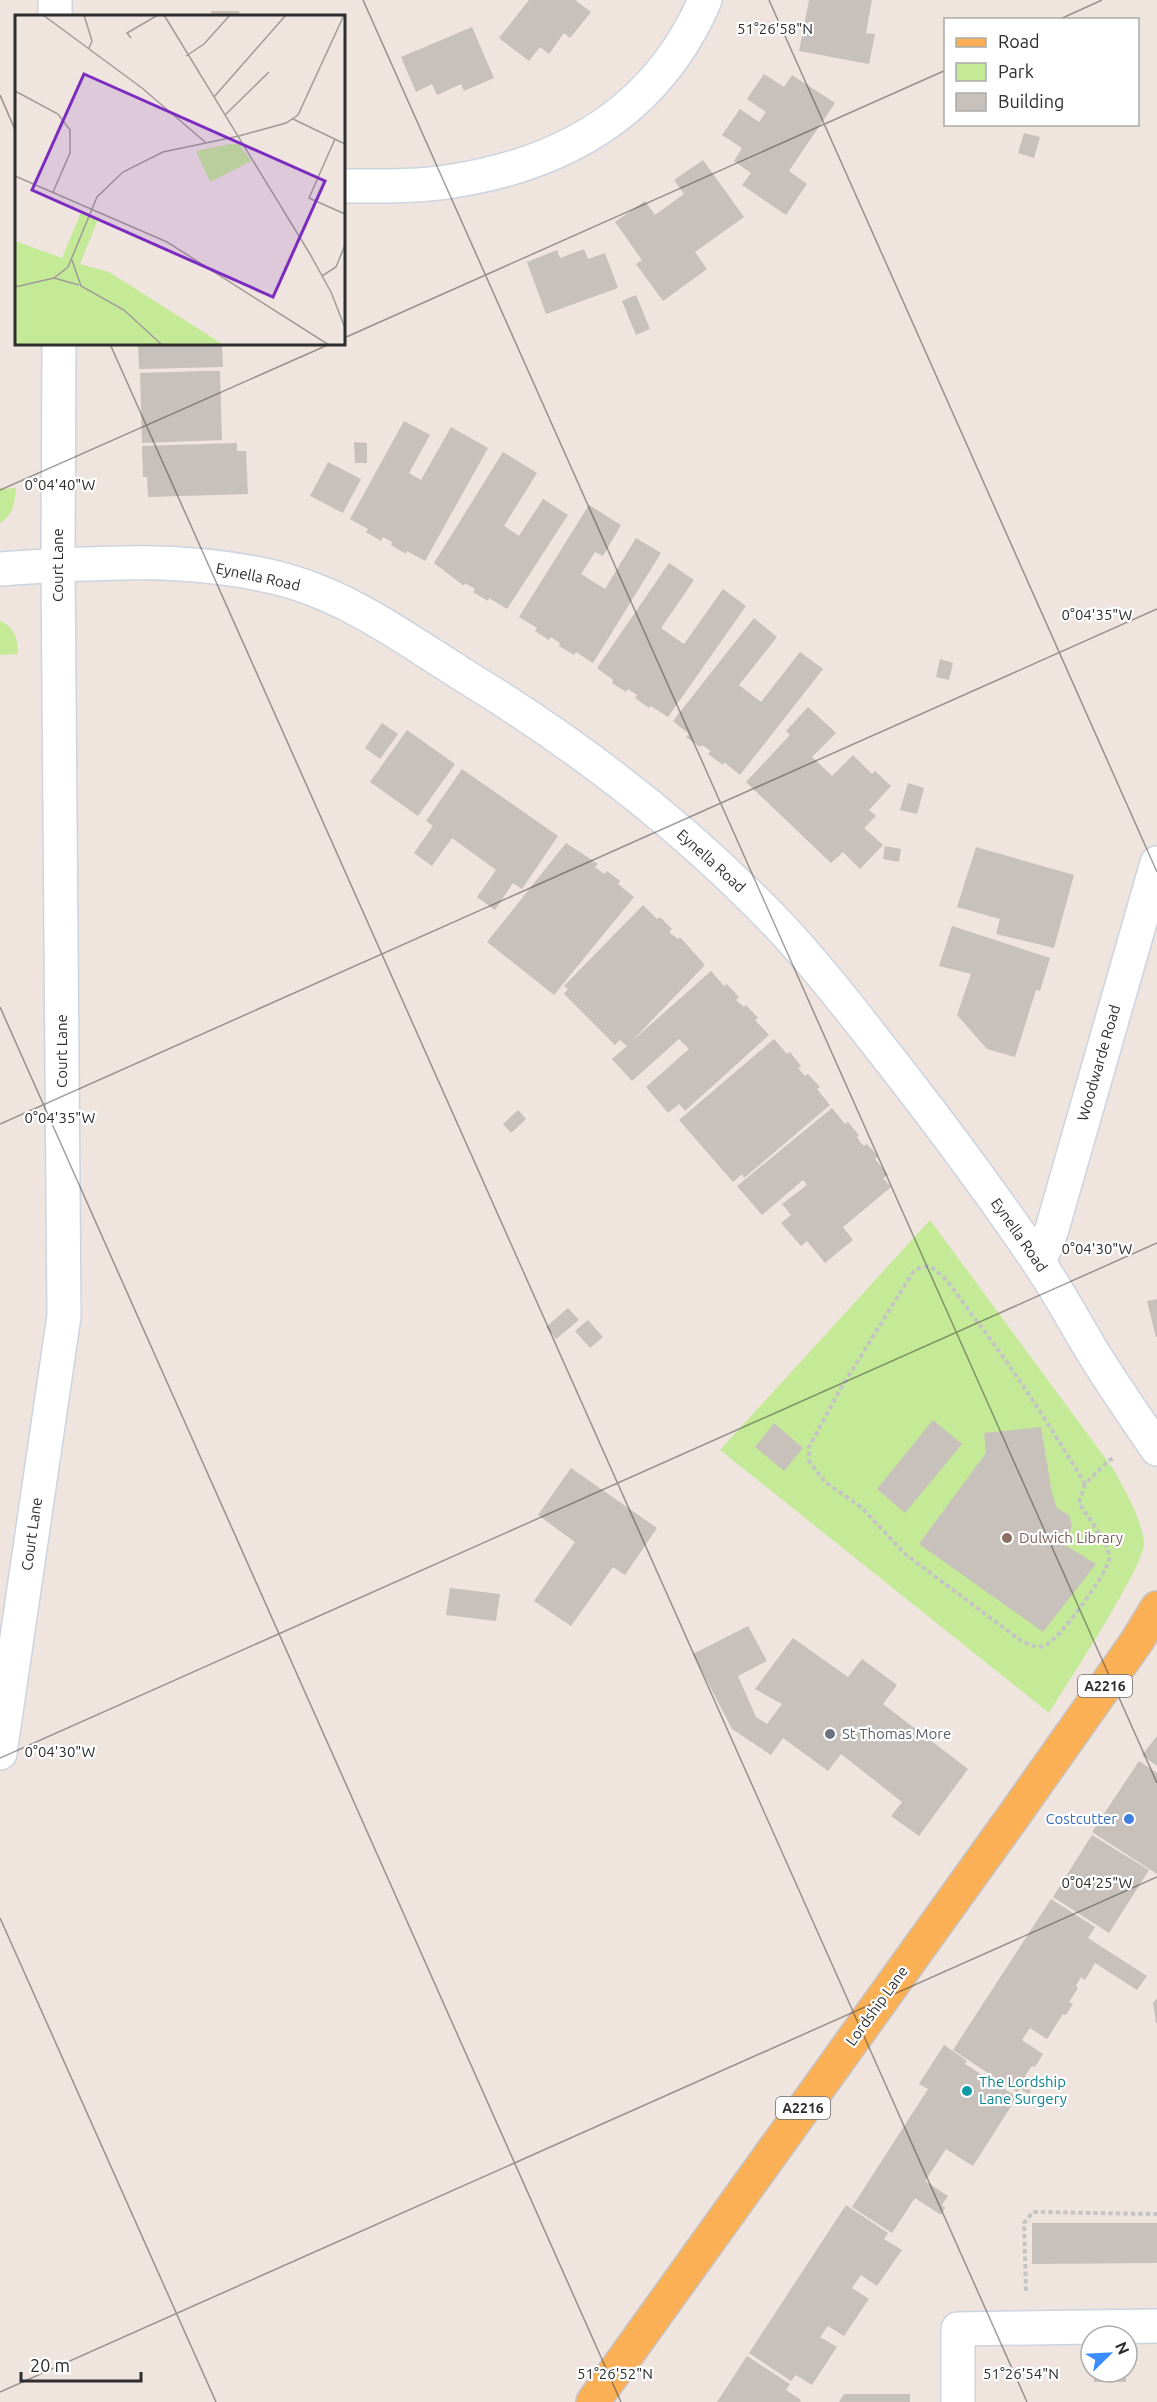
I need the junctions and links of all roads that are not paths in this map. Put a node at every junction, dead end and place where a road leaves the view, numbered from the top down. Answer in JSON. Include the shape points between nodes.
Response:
{"nodes":[{"id":1,"x":705,"y":0,"type":"edge"},
{"id":2,"x":345,"y":186,"type":"edge"},
{"id":3,"x":59,"y":345,"type":"edge"},
{"id":4,"x":58,"y":564,"type":"junction"},
{"id":5,"x":0,"y":569,"type":"edge"},
{"id":6,"x":1157,"y":863,"type":"edge"},
{"id":7,"x":1039,"y":1263,"type":"junction"},
{"id":8,"x":1157,"y":1449,"type":"edge"},
{"id":9,"x":1157,"y":1608,"type":"edge"},
{"id":10,"x":0,"y":1753,"type":"edge"},
{"id":11,"x":1157,"y":2326,"type":"edge"},
{"id":12,"x":593,"y":2402,"type":"edge"},
{"id":13,"x":958,"y":2402,"type":"edge"}],
"edges":[{"from":1,"to":2,"type":"street","via":[[666,69],[643,95],[590,134],[527,164],[491,174],[452,182]]},
{"from":3,"to":4,"type":"street","name":"Court Lane"},
{"from":4,"to":5,"type":"street","name":"Eynella Road"},
{"from":4,"to":7,"type":"street","name":"Eynella Road","via":[[180,564],[236,570],[319,592],[377,622],[486,689],[578,752],[702,852],[798,946],[908,1082]]},
{"from":4,"to":10,"type":"street","name":"Court Lane","via":[[64,1316]]},
{"from":6,"to":7,"type":"street","name":"Woodwarde Road"},
{"from":7,"to":8,"type":"street","name":"Eynella Road"},
{"from":9,"to":12,"type":"main road","name":"Lordship Lane","number":"A2216","via":[[1015,1814]]},
{"from":11,"to":13,"type":"street","via":[[958,2329]]}]}
